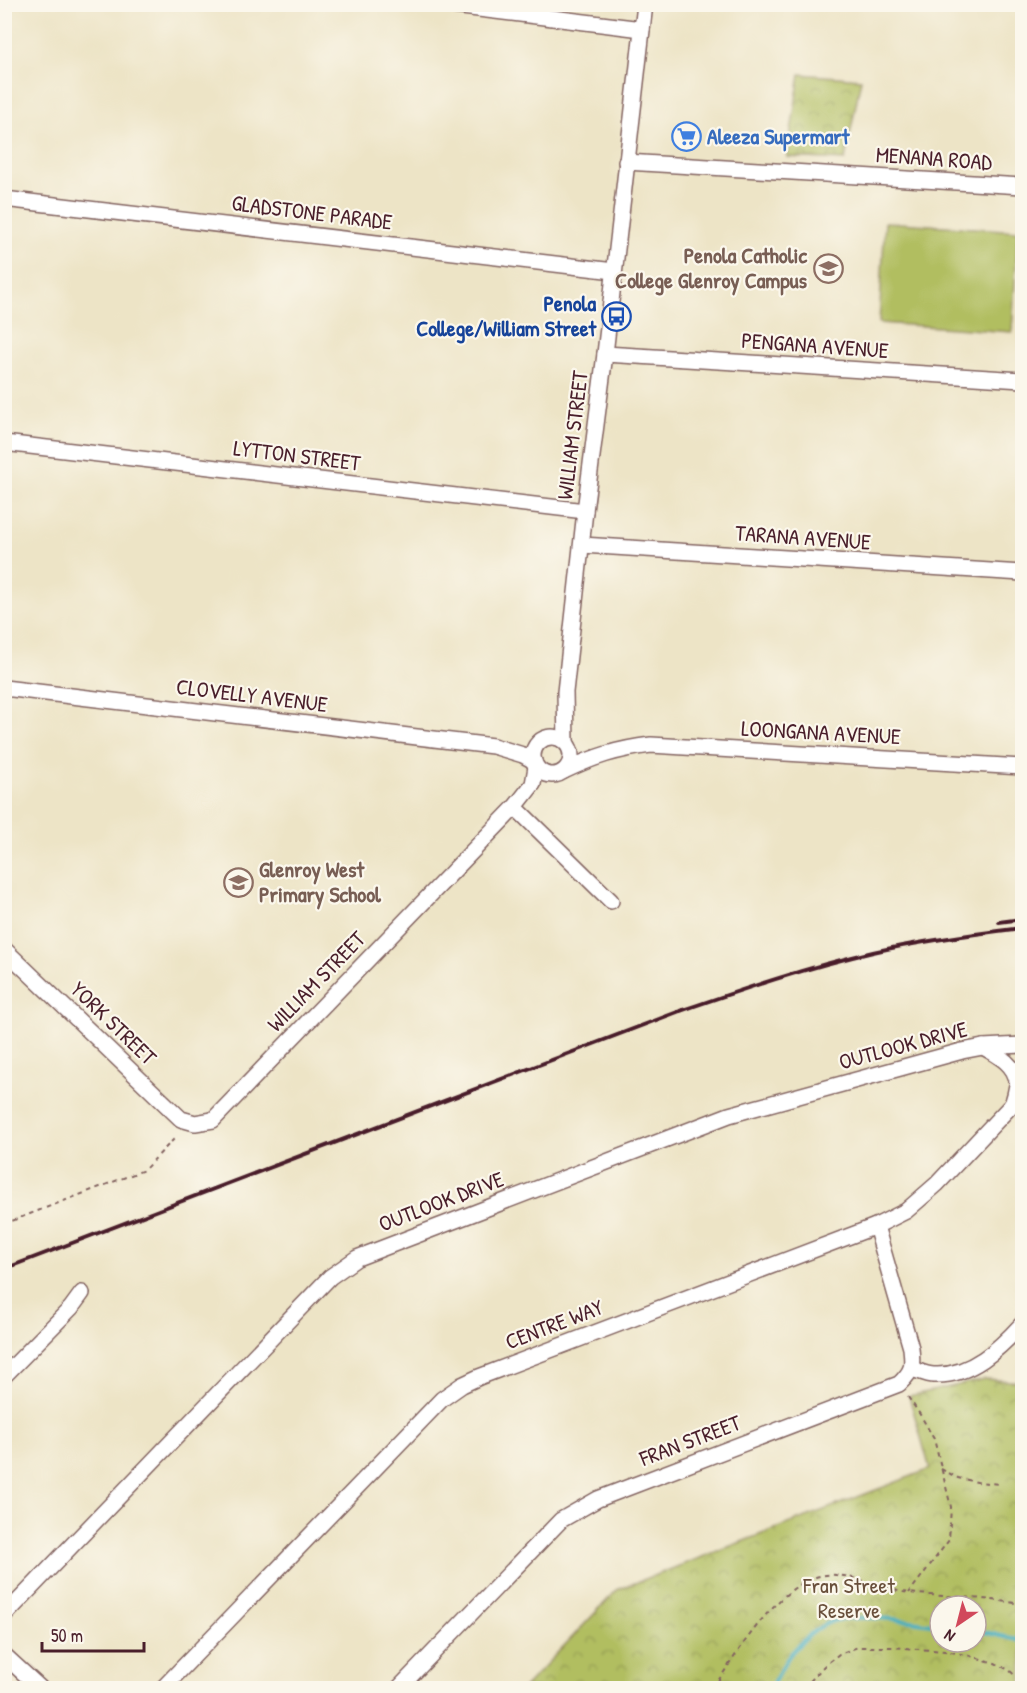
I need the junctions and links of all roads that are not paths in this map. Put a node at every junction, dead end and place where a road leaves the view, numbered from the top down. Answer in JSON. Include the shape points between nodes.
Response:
{"nodes":[{"id":1,"x":437,"y":4,"type":"edge"},
{"id":2,"x":645,"y":4,"type":"edge"},
{"id":3,"x":642,"y":29,"type":"junction"},
{"id":4,"x":626,"y":162,"type":"junction"},
{"id":5,"x":1023,"y":186,"type":"edge"},
{"id":6,"x":4,"y":199,"type":"edge"},
{"id":7,"x":614,"y":271,"type":"junction"},
{"id":8,"x":605,"y":354,"type":"junction"},
{"id":9,"x":1023,"y":380,"type":"edge"},
{"id":10,"x":4,"y":443,"type":"edge"},
{"id":11,"x":585,"y":511,"type":"junction"},
{"id":12,"x":582,"y":545,"type":"junction"},
{"id":13,"x":1023,"y":573,"type":"edge"},
{"id":14,"x":4,"y":688,"type":"edge"},
{"id":15,"x":565,"y":692,"type":"junction"},
{"id":16,"x":542,"y":741,"type":"junction"},
{"id":17,"x":494,"y":746,"type":"junction"},
{"id":18,"x":567,"y":746,"type":"junction"},
{"id":19,"x":618,"y":750,"type":"junction"},
{"id":20,"x":535,"y":764,"type":"junction"},
{"id":21,"x":1023,"y":767,"type":"edge"},
{"id":22,"x":561,"y":772,"type":"junction"},
{"id":23,"x":515,"y":807,"type":"junction"},
{"id":24,"x":611,"y":901,"type":"dead end"},
{"id":25,"x":4,"y":949,"type":"edge"},
{"id":26,"x":1023,"y":1045,"type":"edge"},
{"id":27,"x":983,"y":1047,"type":"junction"},
{"id":28,"x":1017,"y":1099,"type":"edge"},
{"id":29,"x":195,"y":1123,"type":"joint"},
{"id":30,"x":876,"y":1226,"type":"junction"},
{"id":31,"x":82,"y":1293,"type":"dead end"},
{"id":32,"x":1023,"y":1324,"type":"edge"},
{"id":33,"x":912,"y":1369,"type":"junction"},
{"id":34,"x":4,"y":1376,"type":"edge"},
{"id":35,"x":4,"y":1616,"type":"edge"},
{"id":36,"x":4,"y":1655,"type":"edge"},
{"id":37,"x":40,"y":1689,"type":"edge"},
{"id":38,"x":163,"y":1689,"type":"edge"},
{"id":39,"x":399,"y":1689,"type":"edge"}],
"edges":[{"from":1,"to":3,"type":"street"},
{"from":2,"to":3,"type":"street","name":"WILLIAM STREET"},
{"from":3,"to":4,"type":"street","name":"WILLIAM STREET"},
{"from":4,"to":5,"type":"street","name":"MENANA ROAD"},
{"from":4,"to":7,"type":"street","name":"WILLIAM STREET"},
{"from":6,"to":7,"type":"street","name":"GLADSTONE PARADE"},
{"from":7,"to":8,"type":"street","name":"WILLIAM STREET"},
{"from":8,"to":9,"type":"street","name":"PENGANA AVENUE"},
{"from":8,"to":11,"type":"street","name":"WILLIAM STREET"},
{"from":10,"to":11,"type":"street","name":"LYTTON STREET"},
{"from":11,"to":12,"type":"street","name":"WILLIAM STREET"},
{"from":12,"to":13,"type":"street","name":"TARANA AVENUE"},
{"from":12,"to":15,"type":"street","name":"WILLIAM STREET"},
{"from":14,"to":17,"type":"street","name":"CLOVELLY AVENUE"},
{"from":15,"to":16,"type":"street","name":"WILLIAM STREET","via":[[556,724]]},
{"from":15,"to":18,"type":"street","name":"WILLIAM STREET"},
{"from":16,"to":17,"type":"street","name":"CLOVELLY AVENUE"},
{"from":16,"to":18,"type":"street","via":[[554,737]]},
{"from":16,"to":20,"type":"street","via":[[534,749]]},
{"from":17,"to":20,"type":"street","name":"CLOVELLY AVENUE","via":[[523,755]]},
{"from":18,"to":19,"type":"street","name":"LOONGANA AVENUE","via":[[592,752]]},
{"from":18,"to":22,"type":"street","via":[[570,761]]},
{"from":19,"to":21,"type":"street","name":"LOONGANA AVENUE","via":[[651,745]]},
{"from":19,"to":22,"type":"street","name":"LOONGANA AVENUE"},
{"from":20,"to":22,"type":"street","via":[[546,774]]},
{"from":20,"to":23,"type":"street","name":"WILLIAM STREET","via":[[533,784]]},
{"from":22,"to":23,"type":"street","name":"WILLIAM STREET"},
{"from":23,"to":24,"type":"street"},
{"from":23,"to":29,"type":"street","name":"WILLIAM STREET","via":[[213,1120]]},
{"from":25,"to":29,"type":"street","name":"YORK STREET","via":[[182,1119]]},
{"from":26,"to":27,"type":"street","name":"OUTLOOK DRIVE"},
{"from":27,"to":28,"type":"street","via":[[1005,1060],[1016,1076]]},
{"from":27,"to":35,"type":"street","name":"OUTLOOK DRIVE","via":[[729,1115],[357,1258],[330,1277]]},
{"from":28,"to":30,"type":"street","name":"CENTRE WAY","via":[[937,1184],[906,1211]]},
{"from":30,"to":33,"type":"street","via":[[911,1348]]},
{"from":30,"to":38,"type":"street","name":"CENTRE WAY","via":[[462,1385],[442,1399]]},
{"from":31,"to":34,"type":"street"},
{"from":32,"to":33,"type":"street","via":[[1000,1348],[957,1372],[932,1375]]},
{"from":33,"to":39,"type":"street","name":"FRAN STREET","via":[[899,1384],[580,1508],[561,1520]]},
{"from":36,"to":37,"type":"street"}]}
